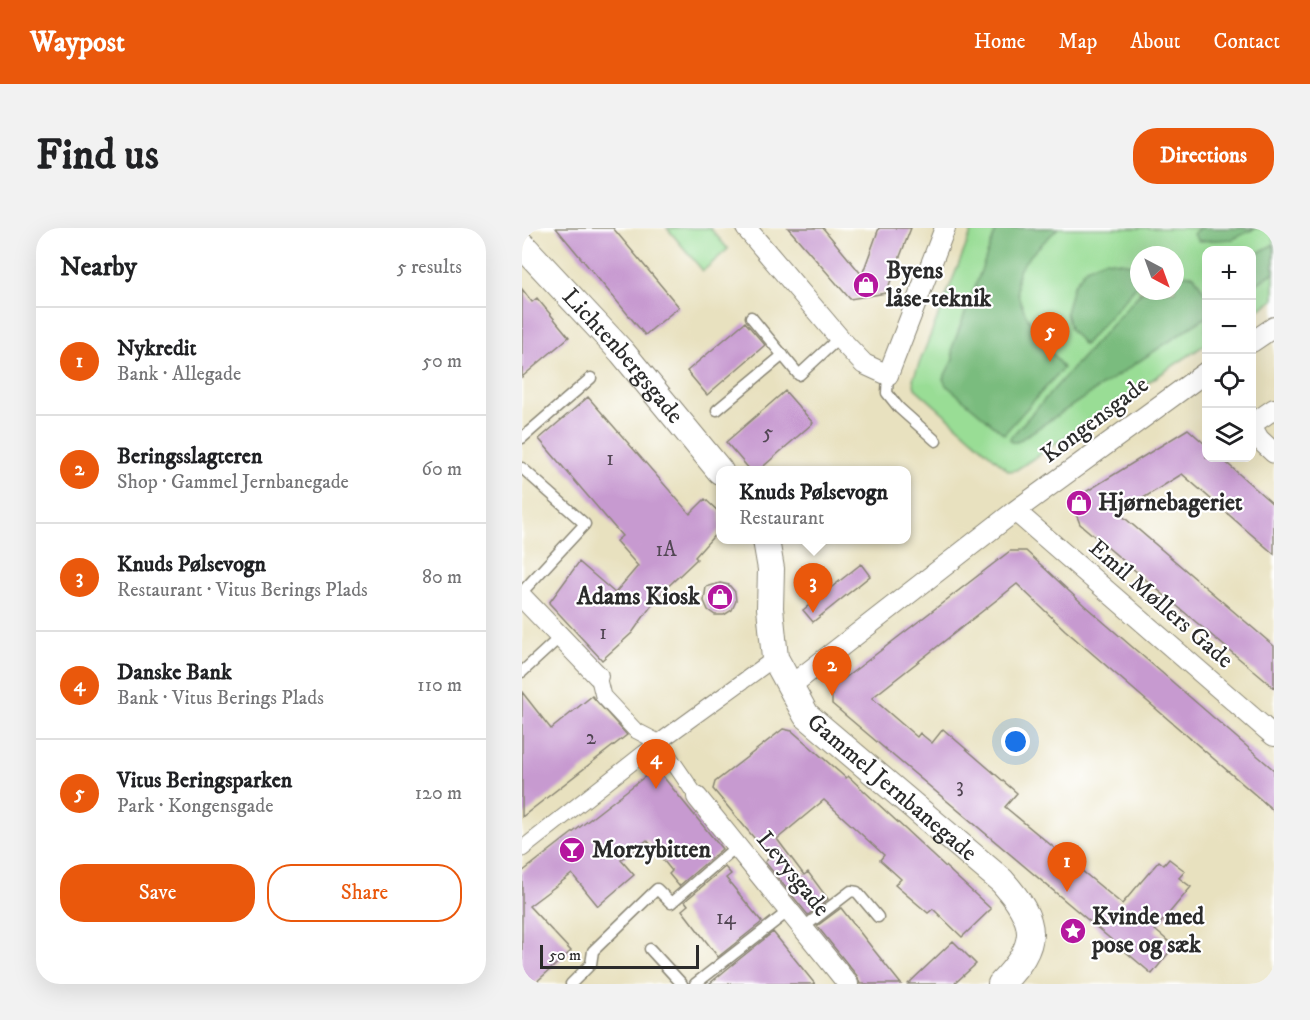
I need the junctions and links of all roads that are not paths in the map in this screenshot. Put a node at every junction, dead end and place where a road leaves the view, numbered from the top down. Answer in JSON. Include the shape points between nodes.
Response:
{"nodes":[{"id":1,"x":746,"y":228,"type":"edge"},
{"id":2,"x":945,"y":228,"type":"edge"},
{"id":3,"x":522,"y":245,"type":"edge"},
{"id":4,"x":751,"y":317,"type":"dead end"},
{"id":5,"x":1274,"y":327,"type":"edge"},
{"id":6,"x":839,"y":338,"type":"junction"},
{"id":7,"x":1256,"y":339,"type":"edge"},
{"id":8,"x":783,"y":355,"type":"junction"},
{"id":9,"x":888,"y":375,"type":"junction"},
{"id":10,"x":1202,"y":375,"type":"edge"},
{"id":11,"x":591,"y":378,"type":"dead end"},
{"id":12,"x":1274,"y":409,"type":"edge"},
{"id":13,"x":717,"y":410,"type":"dead end"},
{"id":14,"x":1256,"y":422,"type":"edge"},
{"id":15,"x":1256,"y":434,"type":"edge"},
{"id":16,"x":522,"y":438,"type":"edge"},
{"id":17,"x":936,"y":441,"type":"dead end"},
{"id":18,"x":1274,"y":453,"type":"edge"},
{"id":19,"x":716,"y":466,"type":"edge"},
{"id":20,"x":522,"y":468,"type":"edge"},
{"id":21,"x":1015,"y":511,"type":"junction"},
{"id":22,"x":767,"y":544,"type":"edge"},
{"id":23,"x":524,"y":602,"type":"edge"},
{"id":24,"x":560,"y":637,"type":"junction"},
{"id":25,"x":775,"y":658,"type":"junction"},
{"id":26,"x":522,"y":672,"type":"edge"},
{"id":27,"x":598,"y":676,"type":"joint"},
{"id":28,"x":789,"y":687,"type":"junction"},
{"id":29,"x":1274,"y":736,"type":"edge"},
{"id":30,"x":660,"y":743,"type":"junction"},
{"id":31,"x":697,"y":797,"type":"joint"},
{"id":32,"x":737,"y":846,"type":"junction"},
{"id":33,"x":522,"y":849,"type":"edge"},
{"id":34,"x":790,"y":910,"type":"junction"},
{"id":35,"x":878,"y":917,"type":"dead end"},
{"id":36,"x":804,"y":927,"type":"junction"},
{"id":37,"x":650,"y":949,"type":"dead end"},
{"id":38,"x":571,"y":984,"type":"edge"},
{"id":39,"x":682,"y":984,"type":"edge"},
{"id":40,"x":695,"y":984,"type":"edge"},
{"id":41,"x":848,"y":984,"type":"edge"},
{"id":42,"x":1000,"y":984,"type":"edge"}],
"edges":[{"from":1,"to":6,"type":"street"},
{"from":2,"to":9,"type":"street"},
{"from":3,"to":19,"type":"street","name":"Lichtenbergsgade","via":[[622,352]]},
{"from":4,"to":8,"type":"lane"},
{"from":5,"to":7,"type":"street"},
{"from":6,"to":8,"type":"lane","via":[[799,375]]},
{"from":6,"to":9,"type":"street","via":[[864,364]]},
{"from":8,"to":13,"type":"lane"},
{"from":9,"to":17,"type":"lane","via":[[887,393]]},
{"from":10,"to":21,"type":"street","name":"Kongensgade"},
{"from":11,"to":16,"type":"lane"},
{"from":12,"to":14,"type":"street"},
{"from":15,"to":18,"type":"street"},
{"from":20,"to":23,"type":"lane","via":[[585,524]]},
{"from":21,"to":28,"type":"street","name":"Kongensgade"},
{"from":21,"to":29,"type":"street","name":"Emil Møllers Gade"},
{"from":22,"to":25,"type":"street"},
{"from":23,"to":24,"type":"street"},
{"from":24,"to":26,"type":"lane"},
{"from":24,"to":27,"type":"street"},
{"from":25,"to":28,"type":"street","name":"Gammel Jernbanegade"},
{"from":25,"to":30,"type":"street"},
{"from":27,"to":30,"type":"street","via":[[603,696],[635,730]]},
{"from":28,"to":42,"type":"street","name":"Gammel Jernbanegade","via":[[806,715],[1002,881],[1025,909],[1032,931],[1025,955]]},
{"from":30,"to":31,"type":"street"},
{"from":30,"to":33,"type":"street"},
{"from":31,"to":32,"type":"street","name":"Levysgade"},
{"from":32,"to":34,"type":"street","name":"Levysgade"},
{"from":32,"to":38,"type":"lane","via":[[671,903],[657,889],[592,951],[591,964]]},
{"from":34,"to":36,"type":"street","name":"Levysgade"},
{"from":34,"to":40,"type":"lane"},
{"from":35,"to":36,"type":"lane","via":[[857,892],[851,891]]},
{"from":36,"to":41,"type":"street","name":"Levysgade"},
{"from":37,"to":39,"type":"lane"}]}
